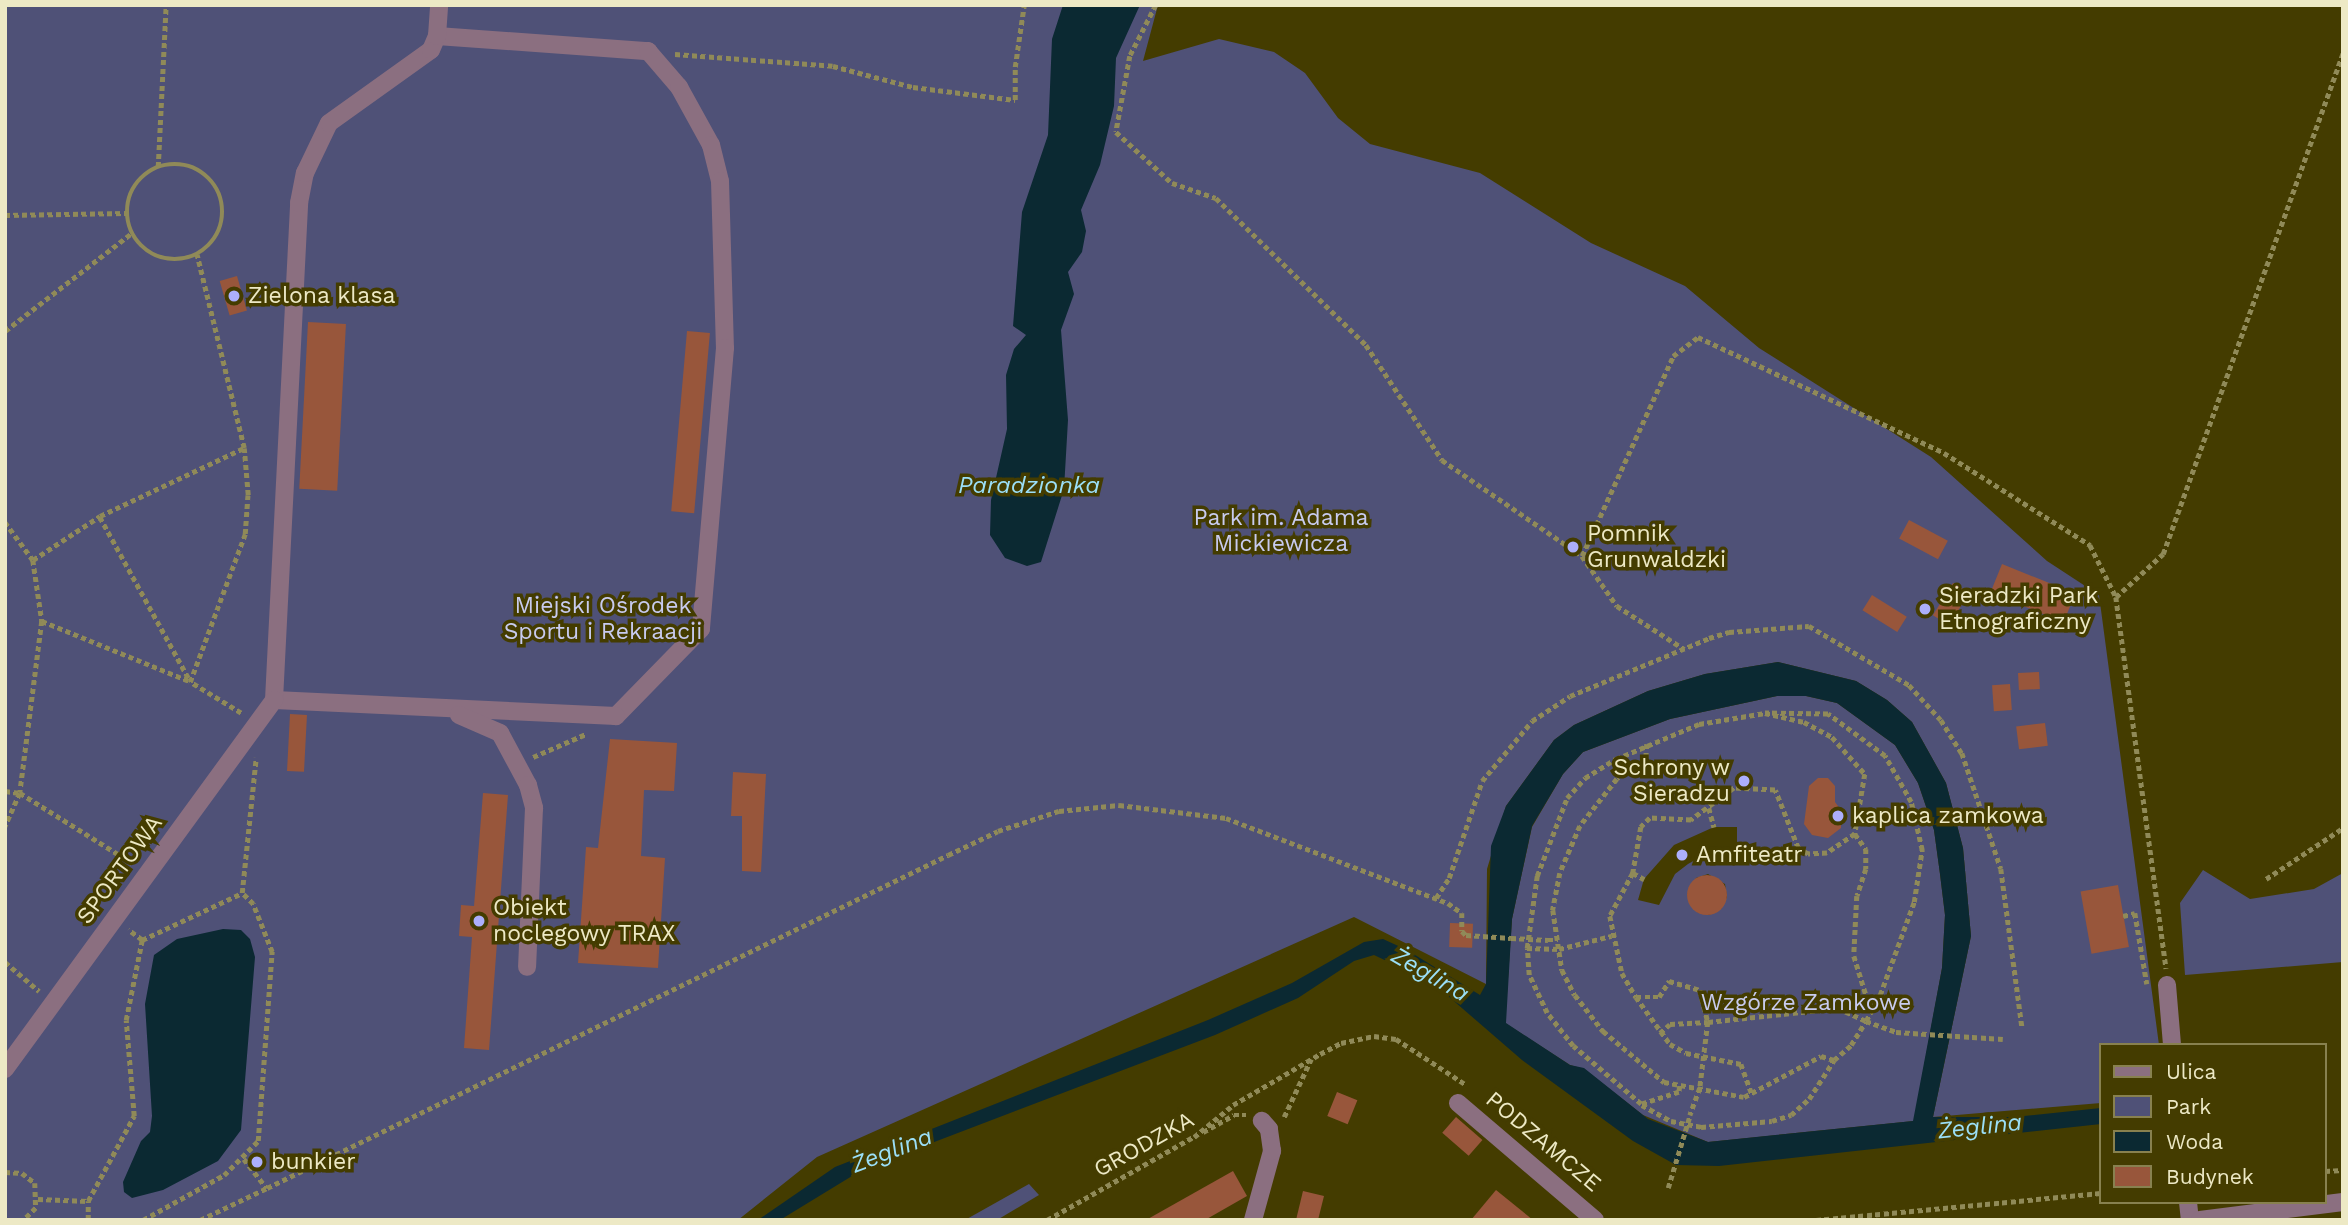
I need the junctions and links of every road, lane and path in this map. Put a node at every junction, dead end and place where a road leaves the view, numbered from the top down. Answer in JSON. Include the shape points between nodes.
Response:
{"nodes":[{"id":1,"x":166,"y":5,"type":"edge"},
{"id":2,"x":439,"y":5,"type":"edge"},
{"id":3,"x":1024,"y":5,"type":"edge"},
{"id":4,"x":1156,"y":5,"type":"edge"},
{"id":5,"x":437,"y":36,"type":"junction"},
{"id":6,"x":648,"y":51,"type":"junction"},
{"id":7,"x":2343,"y":53,"type":"edge"},
{"id":8,"x":158,"y":167,"type":"junction"},
{"id":9,"x":127,"y":213,"type":"junction"},
{"id":10,"x":5,"y":215,"type":"edge"},
{"id":11,"x":132,"y":233,"type":"junction"},
{"id":12,"x":197,"y":255,"type":"junction"},
{"id":13,"x":5,"y":331,"type":"edge"},
{"id":14,"x":244,"y":448,"type":"junction"},
{"id":15,"x":100,"y":516,"type":"junction"},
{"id":16,"x":5,"y":522,"type":"edge"},
{"id":17,"x":1582,"y":556,"type":"junction"},
{"id":18,"x":33,"y":560,"type":"junction"},
{"id":19,"x":2116,"y":597,"type":"junction"},
{"id":20,"x":42,"y":621,"type":"junction"},
{"id":21,"x":1684,"y":649,"type":"junction"},
{"id":22,"x":190,"y":682,"type":"junction"},
{"id":23,"x":274,"y":700,"type":"junction"},
{"id":24,"x":449,"y":710,"type":"junction"},
{"id":25,"x":1765,"y":713,"type":"junction"},
{"id":26,"x":616,"y":716,"type":"junction"},
{"id":27,"x":258,"y":723,"type":"junction"},
{"id":28,"x":1647,"y":744,"type":"junction"},
{"id":29,"x":519,"y":763,"type":"junction"},
{"id":30,"x":5,"y":791,"type":"edge"},
{"id":31,"x":20,"y":793,"type":"junction"},
{"id":32,"x":1709,"y":808,"type":"junction"},
{"id":33,"x":5,"y":827,"type":"edge"},
{"id":34,"x":1714,"y":827,"type":"dead end"},
{"id":35,"x":2343,"y":828,"type":"edge"},
{"id":36,"x":1855,"y":834,"type":"junction"},
{"id":37,"x":148,"y":873,"type":"junction"},
{"id":38,"x":1633,"y":873,"type":"junction"},
{"id":39,"x":1644,"y":879,"type":"dead end"},
{"id":40,"x":2266,"y":879,"type":"dead end"},
{"id":41,"x":242,"y":894,"type":"junction"},
{"id":42,"x":1436,"y":898,"type":"junction"},
{"id":43,"x":2123,"y":916,"type":"dead end"},
{"id":44,"x":114,"y":920,"type":"junction"},
{"id":45,"x":1611,"y":936,"type":"junction"},
{"id":46,"x":142,"y":940,"type":"junction"},
{"id":47,"x":1558,"y":940,"type":"junction"},
{"id":48,"x":1527,"y":948,"type":"junction"},
{"id":49,"x":1559,"y":949,"type":"junction"},
{"id":50,"x":5,"y":962,"type":"edge"},
{"id":51,"x":527,"y":967,"type":"dead end"},
{"id":52,"x":2167,"y":985,"type":"joint"},
{"id":53,"x":2148,"y":991,"type":"dead end"},
{"id":54,"x":1636,"y":997,"type":"junction"},
{"id":55,"x":53,"y":1003,"type":"junction"},
{"id":56,"x":1872,"y":1012,"type":"junction"},
{"id":57,"x":1866,"y":1021,"type":"junction"},
{"id":58,"x":1708,"y":1022,"type":"junction"},
{"id":59,"x":2022,"y":1027,"type":"dead end"},
{"id":60,"x":1660,"y":1033,"type":"junction"},
{"id":61,"x":2003,"y":1039,"type":"dead end"},
{"id":62,"x":2172,"y":1043,"type":"edge"},
{"id":63,"x":1706,"y":1057,"type":"junction"},
{"id":64,"x":1312,"y":1058,"type":"junction"},
{"id":65,"x":1834,"y":1060,"type":"junction"},
{"id":66,"x":5,"y":1069,"type":"edge"},
{"id":67,"x":1680,"y":1086,"type":"junction"},
{"id":68,"x":1469,"y":1088,"type":"dead end"},
{"id":69,"x":1700,"y":1088,"type":"junction"},
{"id":70,"x":1752,"y":1094,"type":"junction"},
{"id":71,"x":1458,"y":1103,"type":"dead end"},
{"id":72,"x":1642,"y":1104,"type":"junction"},
{"id":73,"x":1262,"y":1121,"type":"joint"},
{"id":74,"x":1194,"y":1137,"type":"junction"},
{"id":75,"x":1272,"y":1140,"type":"junction"},
{"id":76,"x":244,"y":1159,"type":"junction"},
{"id":77,"x":5,"y":1172,"type":"edge"},
{"id":78,"x":267,"y":1188,"type":"junction"},
{"id":79,"x":1668,"y":1188,"type":"dead end"},
{"id":80,"x":2100,"y":1194,"type":"edge"},
{"id":81,"x":38,"y":1199,"type":"junction"},
{"id":82,"x":88,"y":1201,"type":"junction"},
{"id":83,"x":2343,"y":1202,"type":"edge"},
{"id":84,"x":24,"y":1220,"type":"edge"},
{"id":85,"x":88,"y":1220,"type":"edge"},
{"id":86,"x":143,"y":1220,"type":"edge"},
{"id":87,"x":200,"y":1220,"type":"edge"},
{"id":88,"x":1047,"y":1220,"type":"edge"},
{"id":89,"x":1253,"y":1220,"type":"edge"},
{"id":90,"x":1595,"y":1220,"type":"edge"},
{"id":91,"x":1816,"y":1220,"type":"edge"},
{"id":92,"x":2200,"y":1220,"type":"edge"}],
"edges":[{"from":1,"to":8,"type":"path"},
{"from":2,"to":5,"type":"street"},
{"from":3,"to":6,"type":"path","via":[[1015,100],[912,87],[833,66]]},
{"from":4,"to":17,"type":"path","via":[[1130,56],[1116,132],[1172,183],[1216,198],[1366,345],[1442,460]]},
{"from":5,"to":6,"type":"street"},
{"from":5,"to":23,"type":"street","via":[[431,50],[329,123],[305,173]]},
{"from":6,"to":26,"type":"street","via":[[679,87],[711,145],[720,181],[725,348],[701,629]]},
{"from":7,"to":19,"type":"path","via":[[2163,554]]},
{"from":8,"to":9,"type":"path","via":[[135,185]]},
{"from":8,"to":12,"type":"path","via":[[189,166],[215,185],[221,200],[219,231]]},
{"from":9,"to":10,"type":"path"},
{"from":9,"to":11,"type":"path"},
{"from":11,"to":12,"type":"path","via":[[140,245],[160,257]]},
{"from":11,"to":13,"type":"path"},
{"from":12,"to":14,"type":"path"},
{"from":14,"to":15,"type":"path"},
{"from":14,"to":22,"type":"path","via":[[245,534]]},
{"from":15,"to":18,"type":"path"},
{"from":15,"to":22,"type":"path"},
{"from":16,"to":18,"type":"path"},
{"from":17,"to":19,"type":"path","via":[[1673,356],[1698,337],[1944,453],[2090,545]]},
{"from":17,"to":21,"type":"path","via":[[1618,606]]},
{"from":18,"to":20,"type":"path"},
{"from":19,"to":52,"type":"path"},
{"from":20,"to":22,"type":"path"},
{"from":20,"to":31,"type":"path"},
{"from":21,"to":42,"type":"path","via":[[1570,696],[1532,721],[1482,781],[1449,878]]},
{"from":21,"to":59,"type":"path","via":[[1729,632],[1809,626],[1909,685],[1941,720],[1962,753],[2001,869]]},
{"from":22,"to":27,"type":"path"},
{"from":23,"to":24,"type":"street"},
{"from":23,"to":27,"type":"street","name":"SPORTOWA"},
{"from":24,"to":26,"type":"street"},
{"from":24,"to":29,"type":"street","via":[[500,733]]},
{"from":25,"to":28,"type":"path","via":[[1716,718]]},
{"from":25,"to":36,"type":"path","via":[[1804,722],[1832,737],[1865,774]]},
{"from":25,"to":56,"type":"path","via":[[1828,714],[1885,756],[1911,802],[1922,850],[1914,902]]},
{"from":26,"to":29,"type":"path"},
{"from":27,"to":37,"type":"street","name":"SPORTOWA"},
{"from":27,"to":41,"type":"path"},
{"from":28,"to":47,"type":"path","via":[[1646,757],[1595,803],[1569,847],[1553,910]]},
{"from":28,"to":48,"type":"path","via":[[1586,778],[1567,798],[1537,877]]},
{"from":29,"to":51,"type":"street","via":[[534,808]]},
{"from":30,"to":31,"type":"path"},
{"from":31,"to":33,"type":"path"},
{"from":31,"to":37,"type":"path"},
{"from":32,"to":34,"type":"path"},
{"from":32,"to":36,"type":"path","via":[[1734,788],[1775,790],[1798,848],[1808,854],[1827,853]]},
{"from":32,"to":38,"type":"path","via":[[1691,820],[1650,818],[1641,827]]},
{"from":35,"to":40,"type":"path"},
{"from":36,"to":56,"type":"path","via":[[1866,849],[1867,869],[1857,896],[1854,956]]},
{"from":37,"to":44,"type":"street","name":"SPORTOWA"},
{"from":38,"to":39,"type":"path"},
{"from":38,"to":45,"type":"path","via":[[1610,916]]},
{"from":41,"to":46,"type":"path"},
{"from":41,"to":76,"type":"path","via":[[253,904],[272,952],[258,1140]]},
{"from":42,"to":47,"type":"path","bridge":true,"via":[[1462,914],[1461,932]]},
{"from":42,"to":78,"type":"path","via":[[1226,818],[1119,805],[1059,811],[998,831]]},
{"from":43,"to":53,"type":"path","via":[[2135,914]]},
{"from":44,"to":46,"type":"path"},
{"from":44,"to":55,"type":"street","name":"SPORTOWA"},
{"from":45,"to":49,"type":"path"},
{"from":45,"to":54,"type":"path","via":[[1622,973]]},
{"from":46,"to":82,"type":"path","via":[[132,970],[126,1020],[134,1116]]},
{"from":47,"to":49,"type":"path"},
{"from":48,"to":49,"type":"path"},
{"from":48,"to":72,"type":"path","via":[[1529,975],[1547,1013],[1573,1046]]},
{"from":49,"to":67,"type":"path","via":[[1562,970],[1575,996],[1603,1031],[1664,1082]]},
{"from":50,"to":55,"type":"path"},
{"from":52,"to":62,"type":"street"},
{"from":54,"to":58,"type":"path","via":[[1659,998],[1669,981],[1700,990]]},
{"from":54,"to":60,"type":"path"},
{"from":55,"to":66,"type":"street","name":"SPORTOWA"},
{"from":56,"to":57,"type":"path"},
{"from":57,"to":58,"type":"path","via":[[1838,1008]]},
{"from":57,"to":61,"type":"path","via":[[1896,1032]]},
{"from":57,"to":65,"type":"path","via":[[1851,1045]]},
{"from":58,"to":60,"type":"path","via":[[1670,1024]]},
{"from":58,"to":63,"type":"path"},
{"from":60,"to":63,"type":"path","via":[[1686,1053]]},
{"from":63,"to":69,"type":"path"},
{"from":63,"to":70,"type":"path","via":[[1741,1064]]},
{"from":64,"to":68,"type":"path","via":[[1341,1043],[1383,1035],[1434,1060]]},
{"from":64,"to":74,"type":"path","via":[[1233,1105]]},
{"from":64,"to":75,"type":"path"},
{"from":65,"to":70,"type":"path","via":[[1821,1056]]},
{"from":65,"to":72,"type":"path","via":[[1809,1099],[1791,1115],[1772,1121],[1701,1127],[1671,1121]]},
{"from":67,"to":69,"type":"path"},
{"from":67,"to":72,"type":"path","via":[[1679,1092]]},
{"from":69,"to":70,"type":"path","via":[[1744,1097]]},
{"from":69,"to":79,"type":"path","bridge":true},
{"from":71,"to":90,"type":"street","name":"PODZAMCZE"},
{"from":73,"to":74,"type":"path","name":"GRODZKA","via":[[1234,1115]]},
{"from":73,"to":75,"type":"street"},
{"from":74,"to":88,"type":"path","name":"GRODZKA"},
{"from":75,"to":89,"type":"street"},
{"from":76,"to":78,"type":"path"},
{"from":76,"to":86,"type":"path"},
{"from":77,"to":81,"type":"path","via":[[29,1177]]},
{"from":78,"to":87,"type":"path"},
{"from":80,"to":91,"type":"path"},
{"from":81,"to":82,"type":"path"},
{"from":81,"to":84,"type":"path"},
{"from":82,"to":85,"type":"path"},
{"from":83,"to":92,"type":"street"}]}
